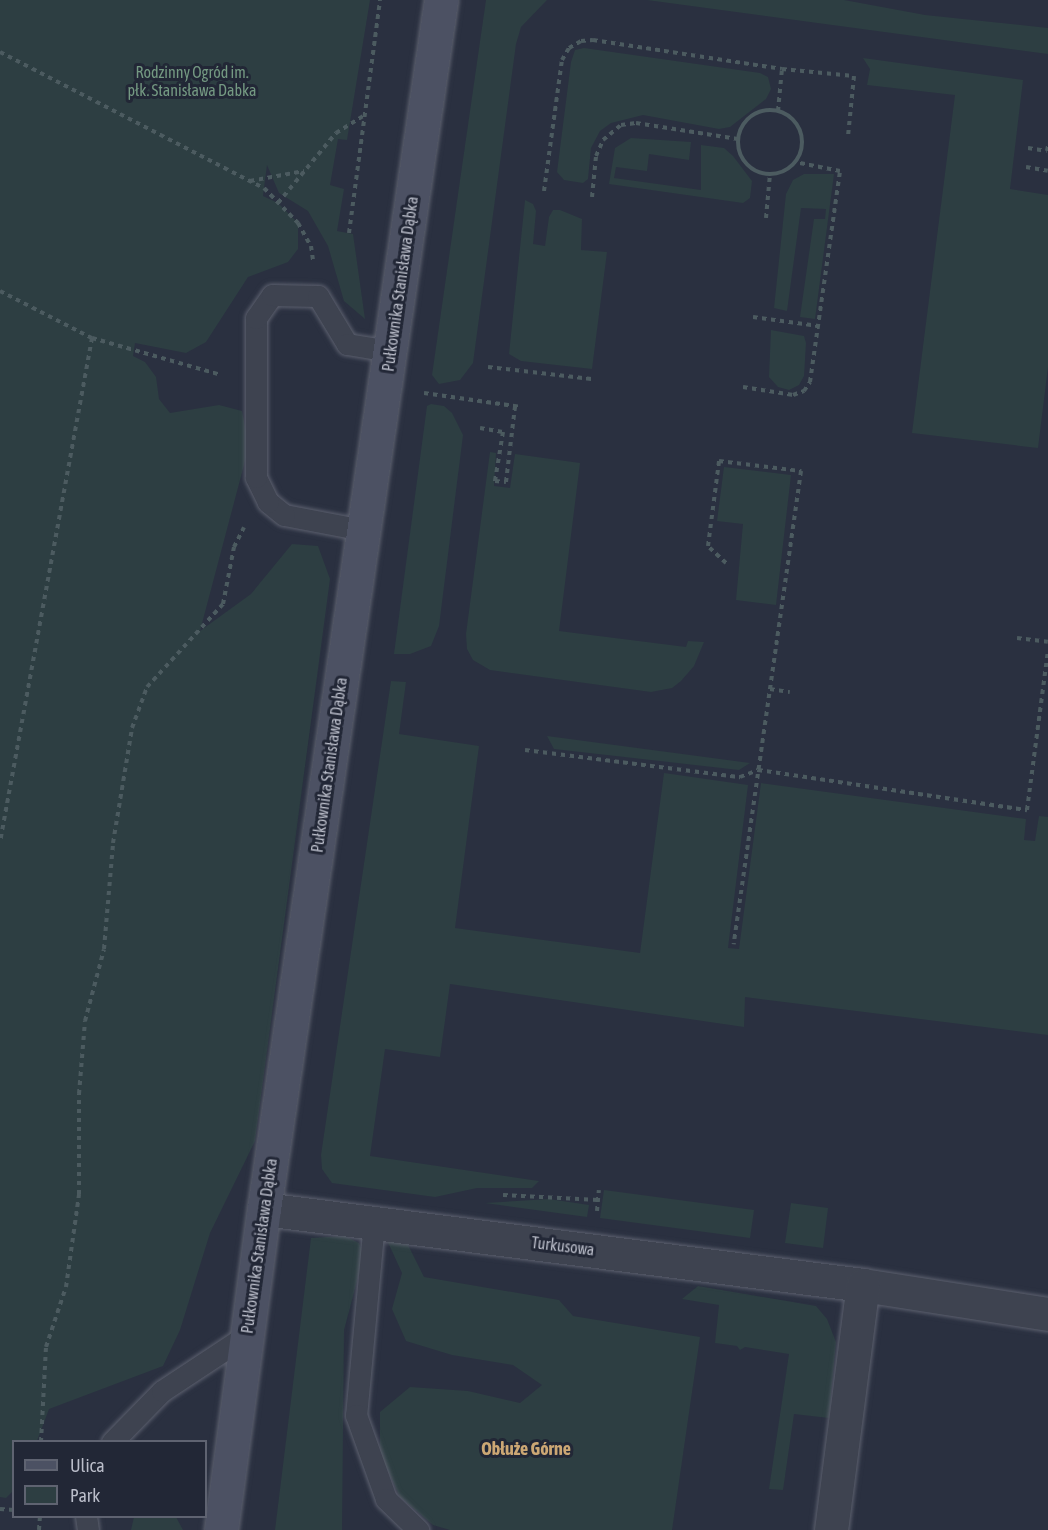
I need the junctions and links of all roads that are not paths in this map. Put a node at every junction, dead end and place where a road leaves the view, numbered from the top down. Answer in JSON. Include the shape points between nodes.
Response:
{"nodes":[{"id":1,"x":441,"y":0,"type":"edge"},
{"id":2,"x":390,"y":351,"type":"junction"},
{"id":3,"x":363,"y":530,"type":"junction"},
{"id":4,"x":264,"y":1209,"type":"junction"},
{"id":5,"x":374,"y":1222,"type":"junction"},
{"id":6,"x":863,"y":1285,"type":"junction"},
{"id":7,"x":1048,"y":1314,"type":"edge"},
{"id":8,"x":247,"y":1335,"type":"junction"},
{"id":9,"x":114,"y":1440,"type":"edge"},
{"id":10,"x":221,"y":1530,"type":"edge"},
{"id":11,"x":418,"y":1530,"type":"edge"},
{"id":12,"x":831,"y":1530,"type":"edge"}],
"edges":[{"from":1,"to":2,"type":"street","name":"Pułkownika Stanisława Dąbka"},
{"from":2,"to":3,"type":"street","name":"Pułkownika Stanisława Dąbka"},
{"from":2,"to":3,"type":"lane","via":[[347,344],[318,296],[272,295],[256,318],[256,477],[268,502],[284,515]]},
{"from":3,"to":4,"type":"street","name":"Pułkownika Stanisława Dąbka"},
{"from":4,"to":5,"type":"street","name":"Turkusowa"},
{"from":4,"to":8,"type":"street","name":"Pułkownika Stanisława Dąbka"},
{"from":5,"to":6,"type":"street","name":"Turkusowa"},
{"from":5,"to":11,"type":"lane","via":[[356,1415],[386,1499]]},
{"from":6,"to":7,"type":"street","name":"Turkusowa"},
{"from":6,"to":12,"type":"street"},
{"from":8,"to":9,"type":"lane","via":[[162,1390]]},
{"from":8,"to":10,"type":"street","name":"Pułkownika Stanisława Dąbka"}]}
